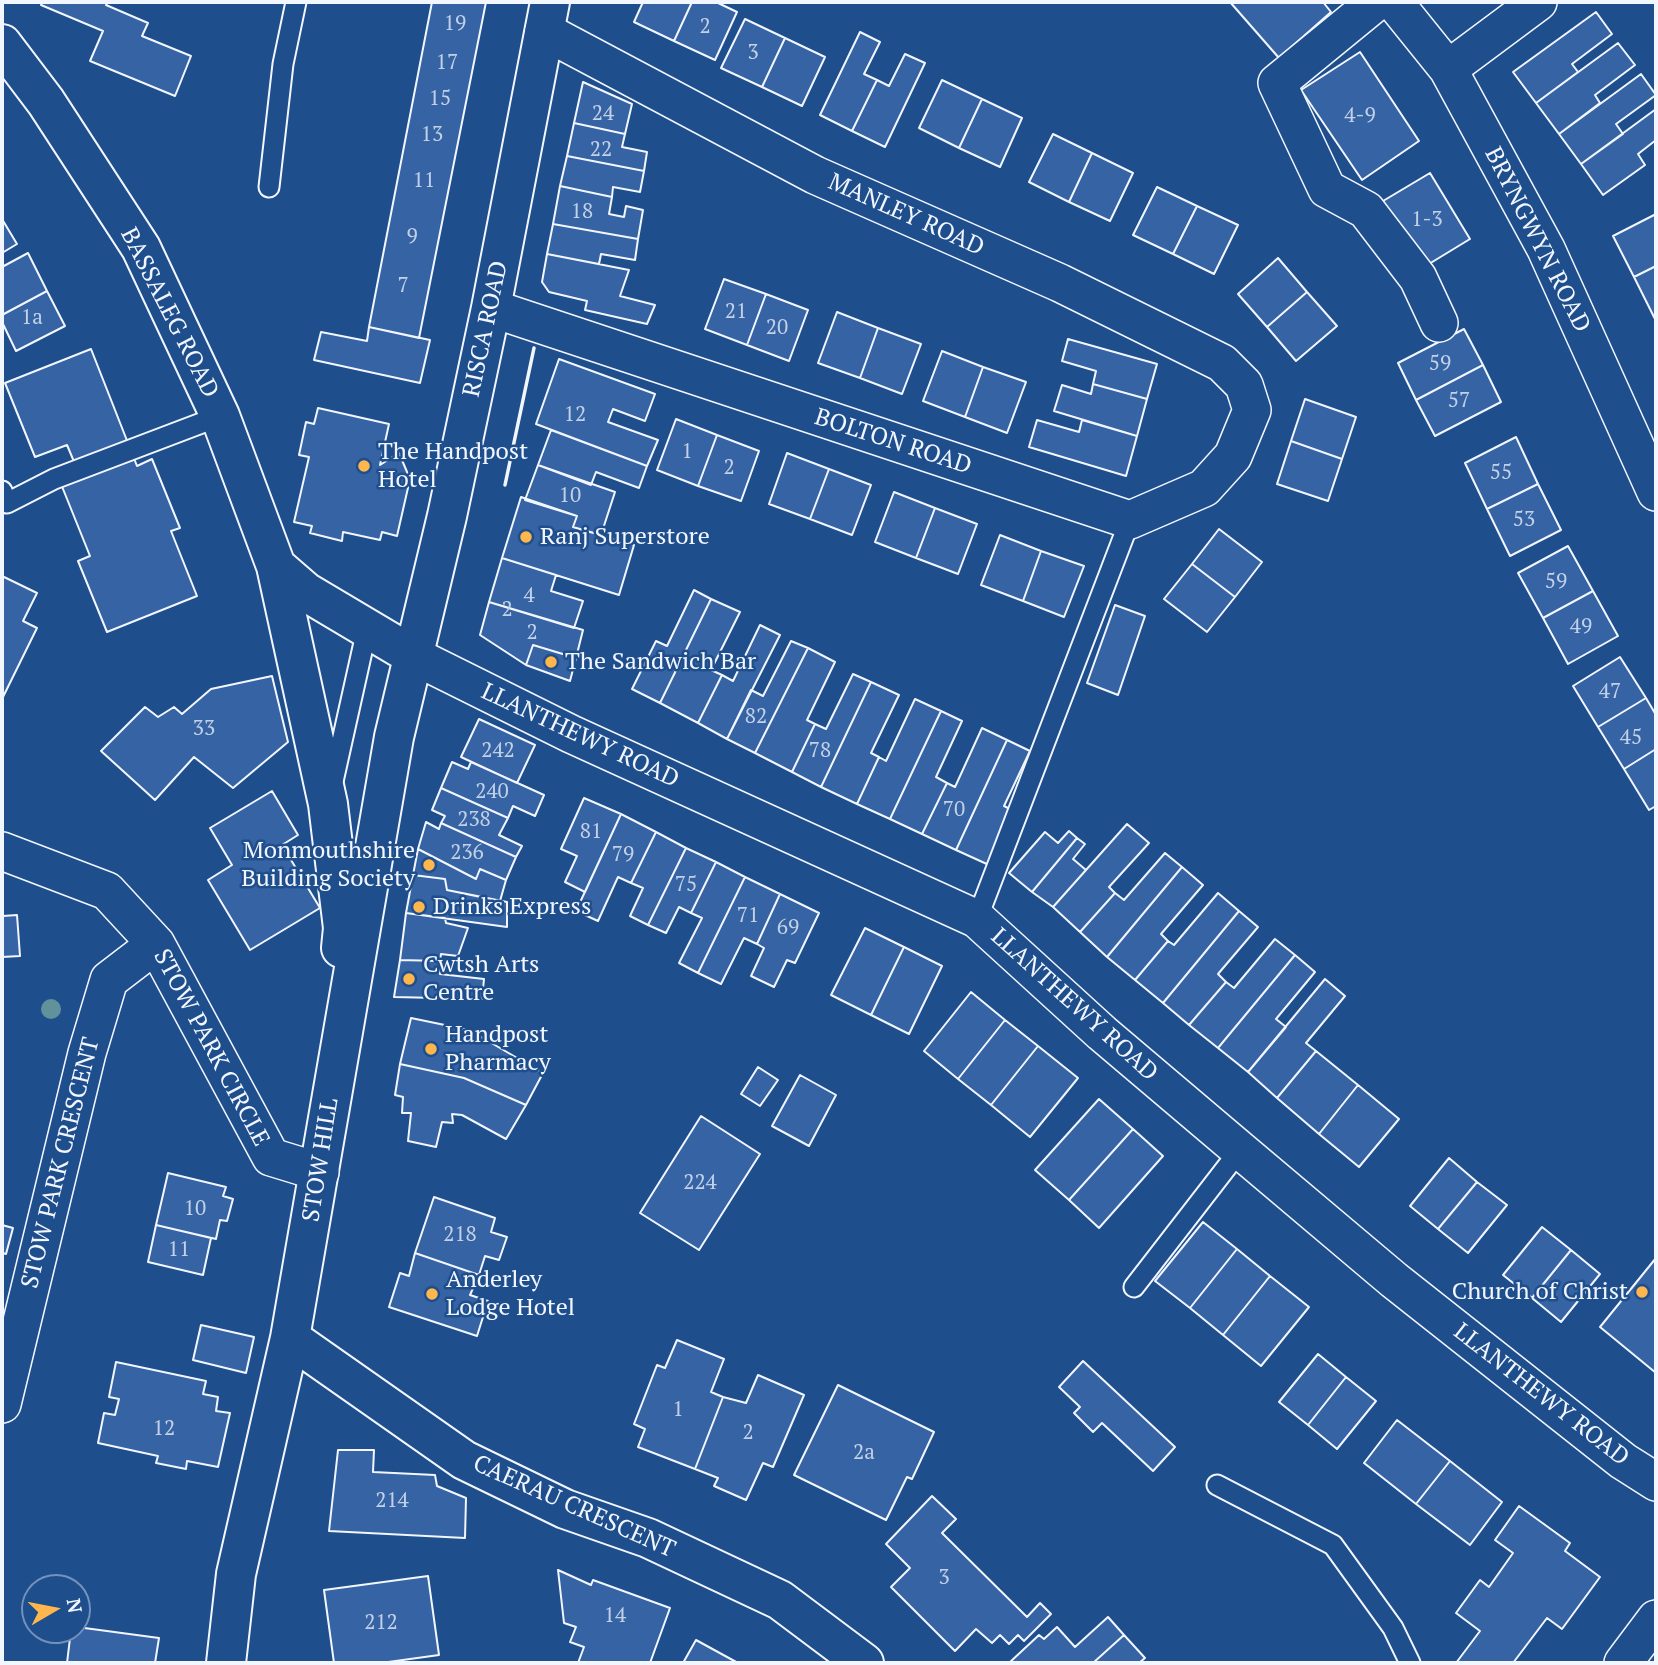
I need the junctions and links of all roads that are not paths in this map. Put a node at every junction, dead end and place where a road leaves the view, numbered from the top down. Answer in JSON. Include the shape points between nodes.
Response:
{"nodes":[{"id":1,"x":296,"y":2,"type":"edge"},
{"id":2,"x":1376,"y":2,"type":"edge"},
{"id":3,"x":1394,"y":2,"type":"edge"},
{"id":4,"x":1538,"y":2,"type":"edge"},
{"id":5,"x":547,"y":16,"type":"edge"},
{"id":6,"x":2,"y":44,"type":"edge"},
{"id":7,"x":1448,"y":69,"type":"junction"},
{"id":8,"x":269,"y":187,"type":"dead end"},
{"id":9,"x":491,"y":308,"type":"junction"},
{"id":10,"x":1438,"y":323,"type":"dead end"},
{"id":11,"x":220,"y":416,"type":"junction"},
{"id":12,"x":2,"y":491,"type":"edge"},
{"id":13,"x":1656,"y":492,"type":"edge"},
{"id":14,"x":1130,"y":520,"type":"junction"},
{"id":15,"x":276,"y":566,"type":"junction"},
{"id":16,"x":367,"y":629,"type":"junction"},
{"id":17,"x":412,"y":655,"type":"junction"},
{"id":18,"x":328,"y":804,"type":"junction"},
{"id":19,"x":2,"y":851,"type":"edge"},
{"id":20,"x":977,"y":919,"type":"junction"},
{"id":21,"x":156,"y":944,"type":"junction"},
{"id":22,"x":334,"y":1076,"type":"junction"},
{"id":23,"x":1240,"y":1150,"type":"junction"},
{"id":24,"x":320,"y":1172,"type":"junction"},
{"id":25,"x":1134,"y":1287,"type":"dead end"},
{"id":26,"x":290,"y":1338,"type":"junction"},
{"id":27,"x":2,"y":1404,"type":"edge"},
{"id":28,"x":1656,"y":1482,"type":"edge"},
{"id":29,"x":1217,"y":1485,"type":"dead end"},
{"id":30,"x":1656,"y":1619,"type":"edge"},
{"id":31,"x":226,"y":1663,"type":"edge"},
{"id":32,"x":864,"y":1663,"type":"edge"},
{"id":33,"x":1410,"y":1663,"type":"edge"},
{"id":34,"x":1623,"y":1663,"type":"edge"}],
"edges":[{"from":1,"to":8,"type":"lane","via":[[283,64]]},
{"from":2,"to":10,"type":"street","via":[[1278,83],[1327,189],[1366,210],[1418,278]]},
{"from":3,"to":7,"type":"street","name":"BRYNGWYN ROAD"},
{"from":4,"to":7,"type":"street"},
{"from":5,"to":9,"type":"main road","name":"RISCA ROAD"},
{"from":5,"to":14,"type":"street","name":"MANLEY ROAD","via":[[815,175],[1060,283],[1222,363],[1244,384],[1252,410],[1233,456],[1204,488]]},
{"from":6,"to":11,"type":"main road","name":"BASSALEG ROAD","via":[[46,102],[141,248]]},
{"from":7,"to":13,"type":"street","name":"BRYNGWYN ROAD","via":[[1546,249]]},
{"from":9,"to":14,"type":"street","name":"BOLTON ROAD"},
{"from":9,"to":17,"type":"main road","name":"RISCA ROAD"},
{"from":11,"to":12,"type":"lane","via":[[54,479],[8,503]]},
{"from":11,"to":15,"type":"main road","name":"BASSALEG ROAD"},
{"from":14,"to":20,"type":"lane"},
{"from":15,"to":16,"type":"main road","name":"BASSALEG ROAD","via":[[306,592]]},
{"from":15,"to":18,"type":"main road","name":"BASSALEG ROAD"},
{"from":16,"to":17,"type":"main road","name":"BASSALEG ROAD"},
{"from":16,"to":18,"type":"lane"},
{"from":17,"to":20,"type":"street","name":"LLANTHEWY ROAD","via":[[571,734]]},
{"from":17,"to":22,"type":"main road","name":"STOW HILL"},
{"from":18,"to":22,"type":"main road","name":"BASSALEG ROAD","via":[[342,928]]},
{"from":19,"to":21,"type":"street","name":"STOW PARK CIRCLE","via":[[107,891]]},
{"from":20,"to":23,"type":"street","name":"LLANTHEWY ROAD"},
{"from":21,"to":24,"type":"street","name":"STOW PARK CIRCLE","via":[[271,1157]]},
{"from":21,"to":27,"type":"street","name":"STOW PARK CRESCENT","via":[[109,980],[80,1079]]},
{"from":22,"to":24,"type":"main road","name":"STOW HILL"},
{"from":23,"to":25,"type":"lane"},
{"from":23,"to":28,"type":"street","name":"LLANTHEWY ROAD","via":[[1394,1279],[1623,1461]]},
{"from":24,"to":26,"type":"main road","name":"STOW HILL"},
{"from":26,"to":31,"type":"main road","name":"STOW HILL","via":[[236,1574]]},
{"from":26,"to":32,"type":"main road","name":"CAERAU CRESCENT","via":[[464,1460],[565,1509],[648,1538],[780,1600]]},
{"from":29,"to":33,"type":"lane","via":[[1332,1545],[1393,1628]]},
{"from":30,"to":34,"type":"street"}]}
